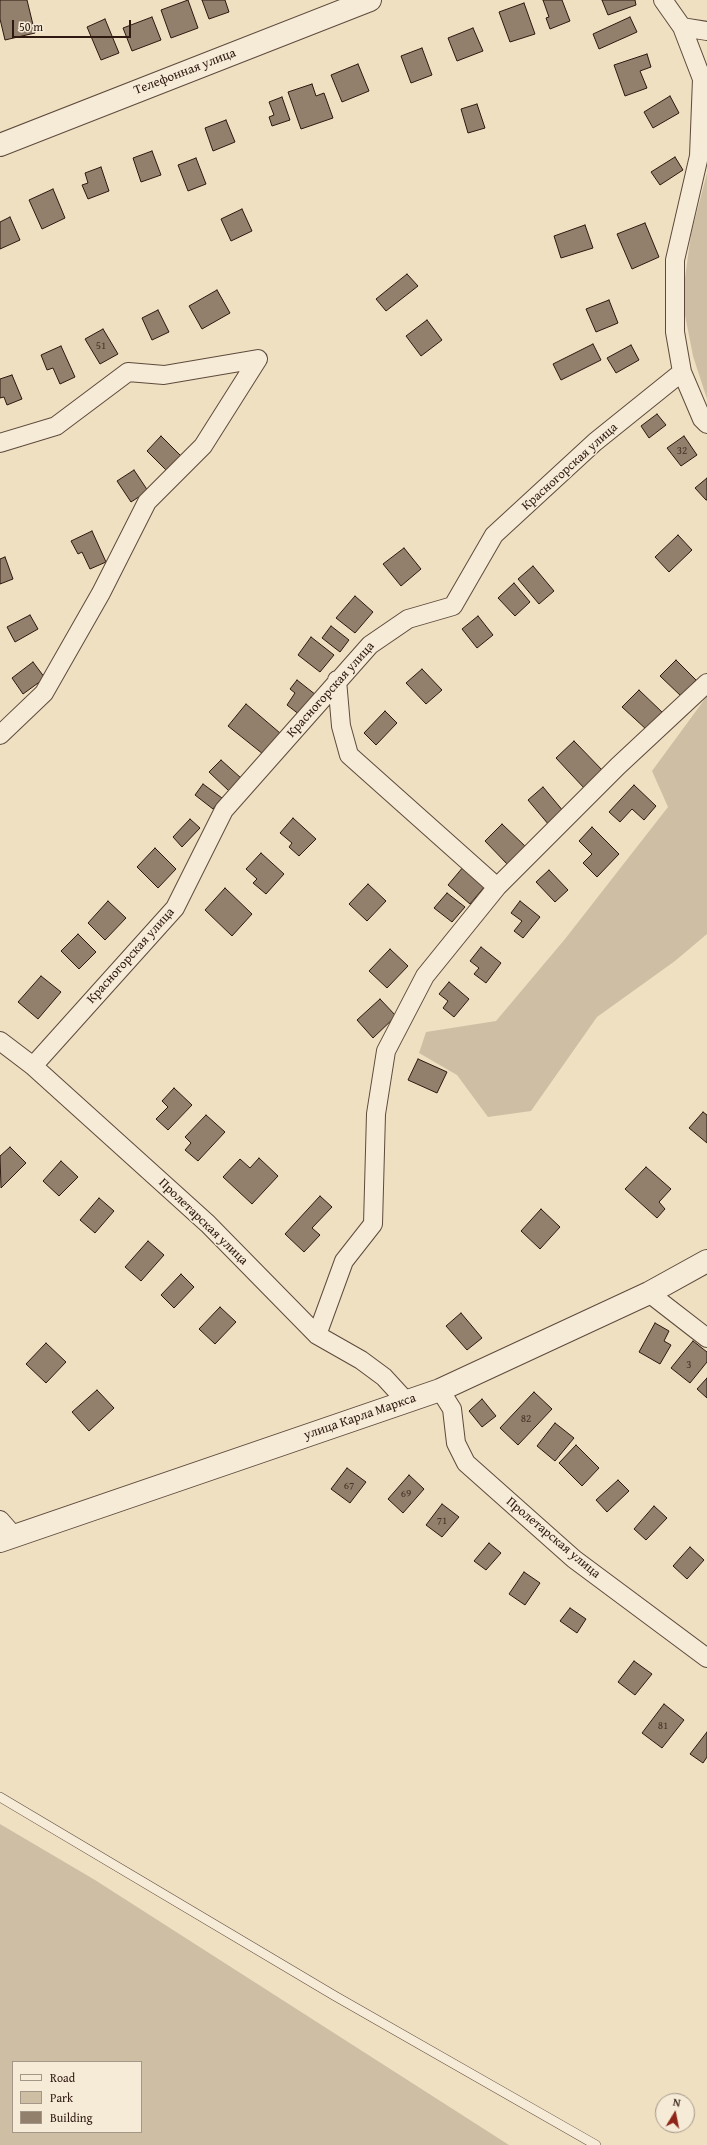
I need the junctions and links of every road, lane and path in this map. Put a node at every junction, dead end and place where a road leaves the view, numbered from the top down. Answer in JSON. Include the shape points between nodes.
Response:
{"nodes":[{"id":1,"x":370,"y":0,"type":"edge"},
{"id":2,"x":663,"y":0,"type":"edge"},
{"id":3,"x":682,"y":27,"type":"junction"},
{"id":4,"x":707,"y":31,"type":"edge"},
{"id":5,"x":0,"y":145,"type":"edge"},
{"id":6,"x":682,"y":372,"type":"junction"},
{"id":7,"x":707,"y":424,"type":"edge"},
{"id":8,"x":0,"y":443,"type":"edge"},
{"id":9,"x":337,"y":680,"type":"junction"},
{"id":10,"x":707,"y":683,"type":"edge"},
{"id":11,"x":0,"y":735,"type":"edge"},
{"id":12,"x":497,"y":887,"type":"junction"},
{"id":13,"x":0,"y":1041,"type":"edge"},
{"id":14,"x":33,"y":1066,"type":"junction"},
{"id":15,"x":707,"y":1261,"type":"edge"},
{"id":16,"x":649,"y":1293,"type":"junction"},
{"id":17,"x":317,"y":1335,"type":"junction"},
{"id":18,"x":707,"y":1338,"type":"edge"},
{"id":19,"x":440,"y":1390,"type":"junction"},
{"id":20,"x":406,"y":1402,"type":"junction"},
{"id":21,"x":0,"y":1520,"type":"edge"},
{"id":22,"x":7,"y":1538,"type":"edge"},
{"id":23,"x":707,"y":1658,"type":"edge"},
{"id":24,"x":0,"y":1797,"type":"edge"},
{"id":25,"x":596,"y":2145,"type":"edge"}],
"edges":[{"from":1,"to":5,"type":"street","name":"Телефонная улица"},
{"from":2,"to":3,"type":"street"},
{"from":3,"to":4,"type":"street"},
{"from":3,"to":6,"type":"street","via":[[702,79],[699,156],[675,260],[675,332]]},
{"from":6,"to":7,"type":"street","via":[[702,419]]},
{"from":6,"to":9,"type":"street","name":"Красногорская улица","via":[[595,442],[494,535],[452,606],[408,619],[370,645]]},
{"from":8,"to":11,"type":"street","via":[[56,426],[128,372],[164,375],[258,360],[203,446],[147,502],[101,593],[44,693]]},
{"from":9,"to":12,"type":"street","via":[[341,726],[349,755]]},
{"from":9,"to":14,"type":"street","name":"Красногорская улица","via":[[224,810],[175,908]]},
{"from":10,"to":12,"type":"street","via":[[618,766]]},
{"from":12,"to":17,"type":"street","via":[[425,976],[386,1051],[376,1114],[373,1224],[344,1261]]},
{"from":13,"to":14,"type":"street","name":"Пролетарская улица"},
{"from":14,"to":17,"type":"street","name":"Пролетарская улица","via":[[208,1224]]},
{"from":15,"to":16,"type":"street","name":"улица Карла Маркса"},
{"from":16,"to":18,"type":"street"},
{"from":16,"to":19,"type":"street","name":"улица Карла Маркса"},
{"from":17,"to":20,"type":"street","name":"Пролетарская улица","via":[[361,1360],[384,1377]]},
{"from":19,"to":20,"type":"street","name":"улица Карла Маркса"},
{"from":19,"to":23,"type":"street","name":"Пролетарская улица","via":[[452,1408],[456,1443],[466,1462],[574,1559]]},
{"from":20,"to":22,"type":"street","name":"улица Карла Маркса"},
{"from":21,"to":22,"type":"street"},
{"from":24,"to":25,"type":"lane","via":[[335,1996]]}]}
